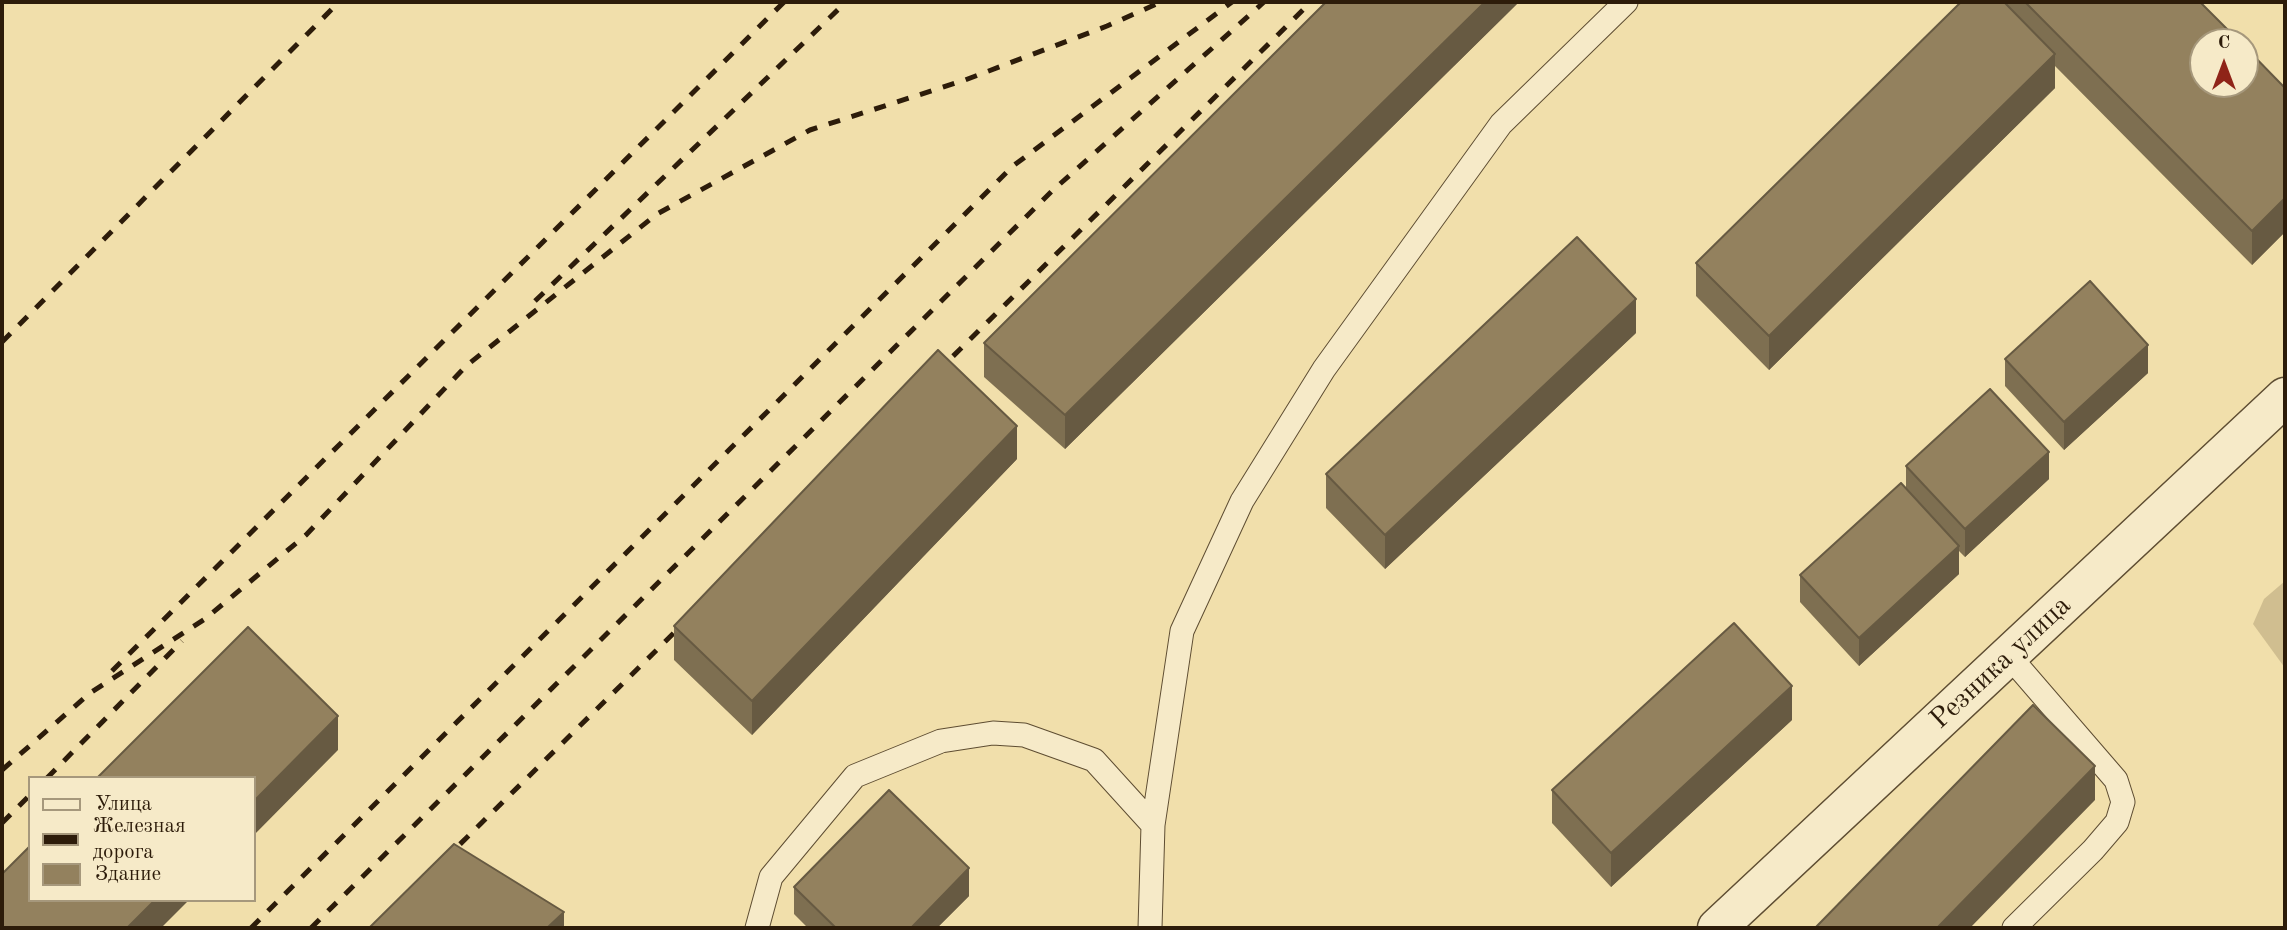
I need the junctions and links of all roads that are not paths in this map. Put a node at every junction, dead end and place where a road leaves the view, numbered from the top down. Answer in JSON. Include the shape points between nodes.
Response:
{"nodes":[{"id":1,"x":1626,"y":2,"type":"edge"},
{"id":2,"x":2285,"y":397,"type":"edge"},
{"id":3,"x":2009,"y":656,"type":"junction"},
{"id":4,"x":1153,"y":825,"type":"junction"},
{"id":5,"x":757,"y":928,"type":"edge"},
{"id":6,"x":1150,"y":928,"type":"edge"},
{"id":7,"x":1717,"y":928,"type":"edge"},
{"id":8,"x":2014,"y":928,"type":"edge"}],
"edges":[{"from":1,"to":4,"type":"lane","via":[[1501,124],[1324,369],[1242,501],[1182,631]]},
{"from":2,"to":3,"type":"street","name":"Резника улица"},
{"from":3,"to":7,"type":"street","name":"Резника улица"},
{"from":3,"to":8,"type":"lane","via":[[2116,780],[2123,802],[2117,822],[2101,841]]},
{"from":4,"to":5,"type":"lane","via":[[1094,760],[1024,735],[993,733],[940,741],[855,776],[771,877]]},
{"from":4,"to":6,"type":"lane"}]}
